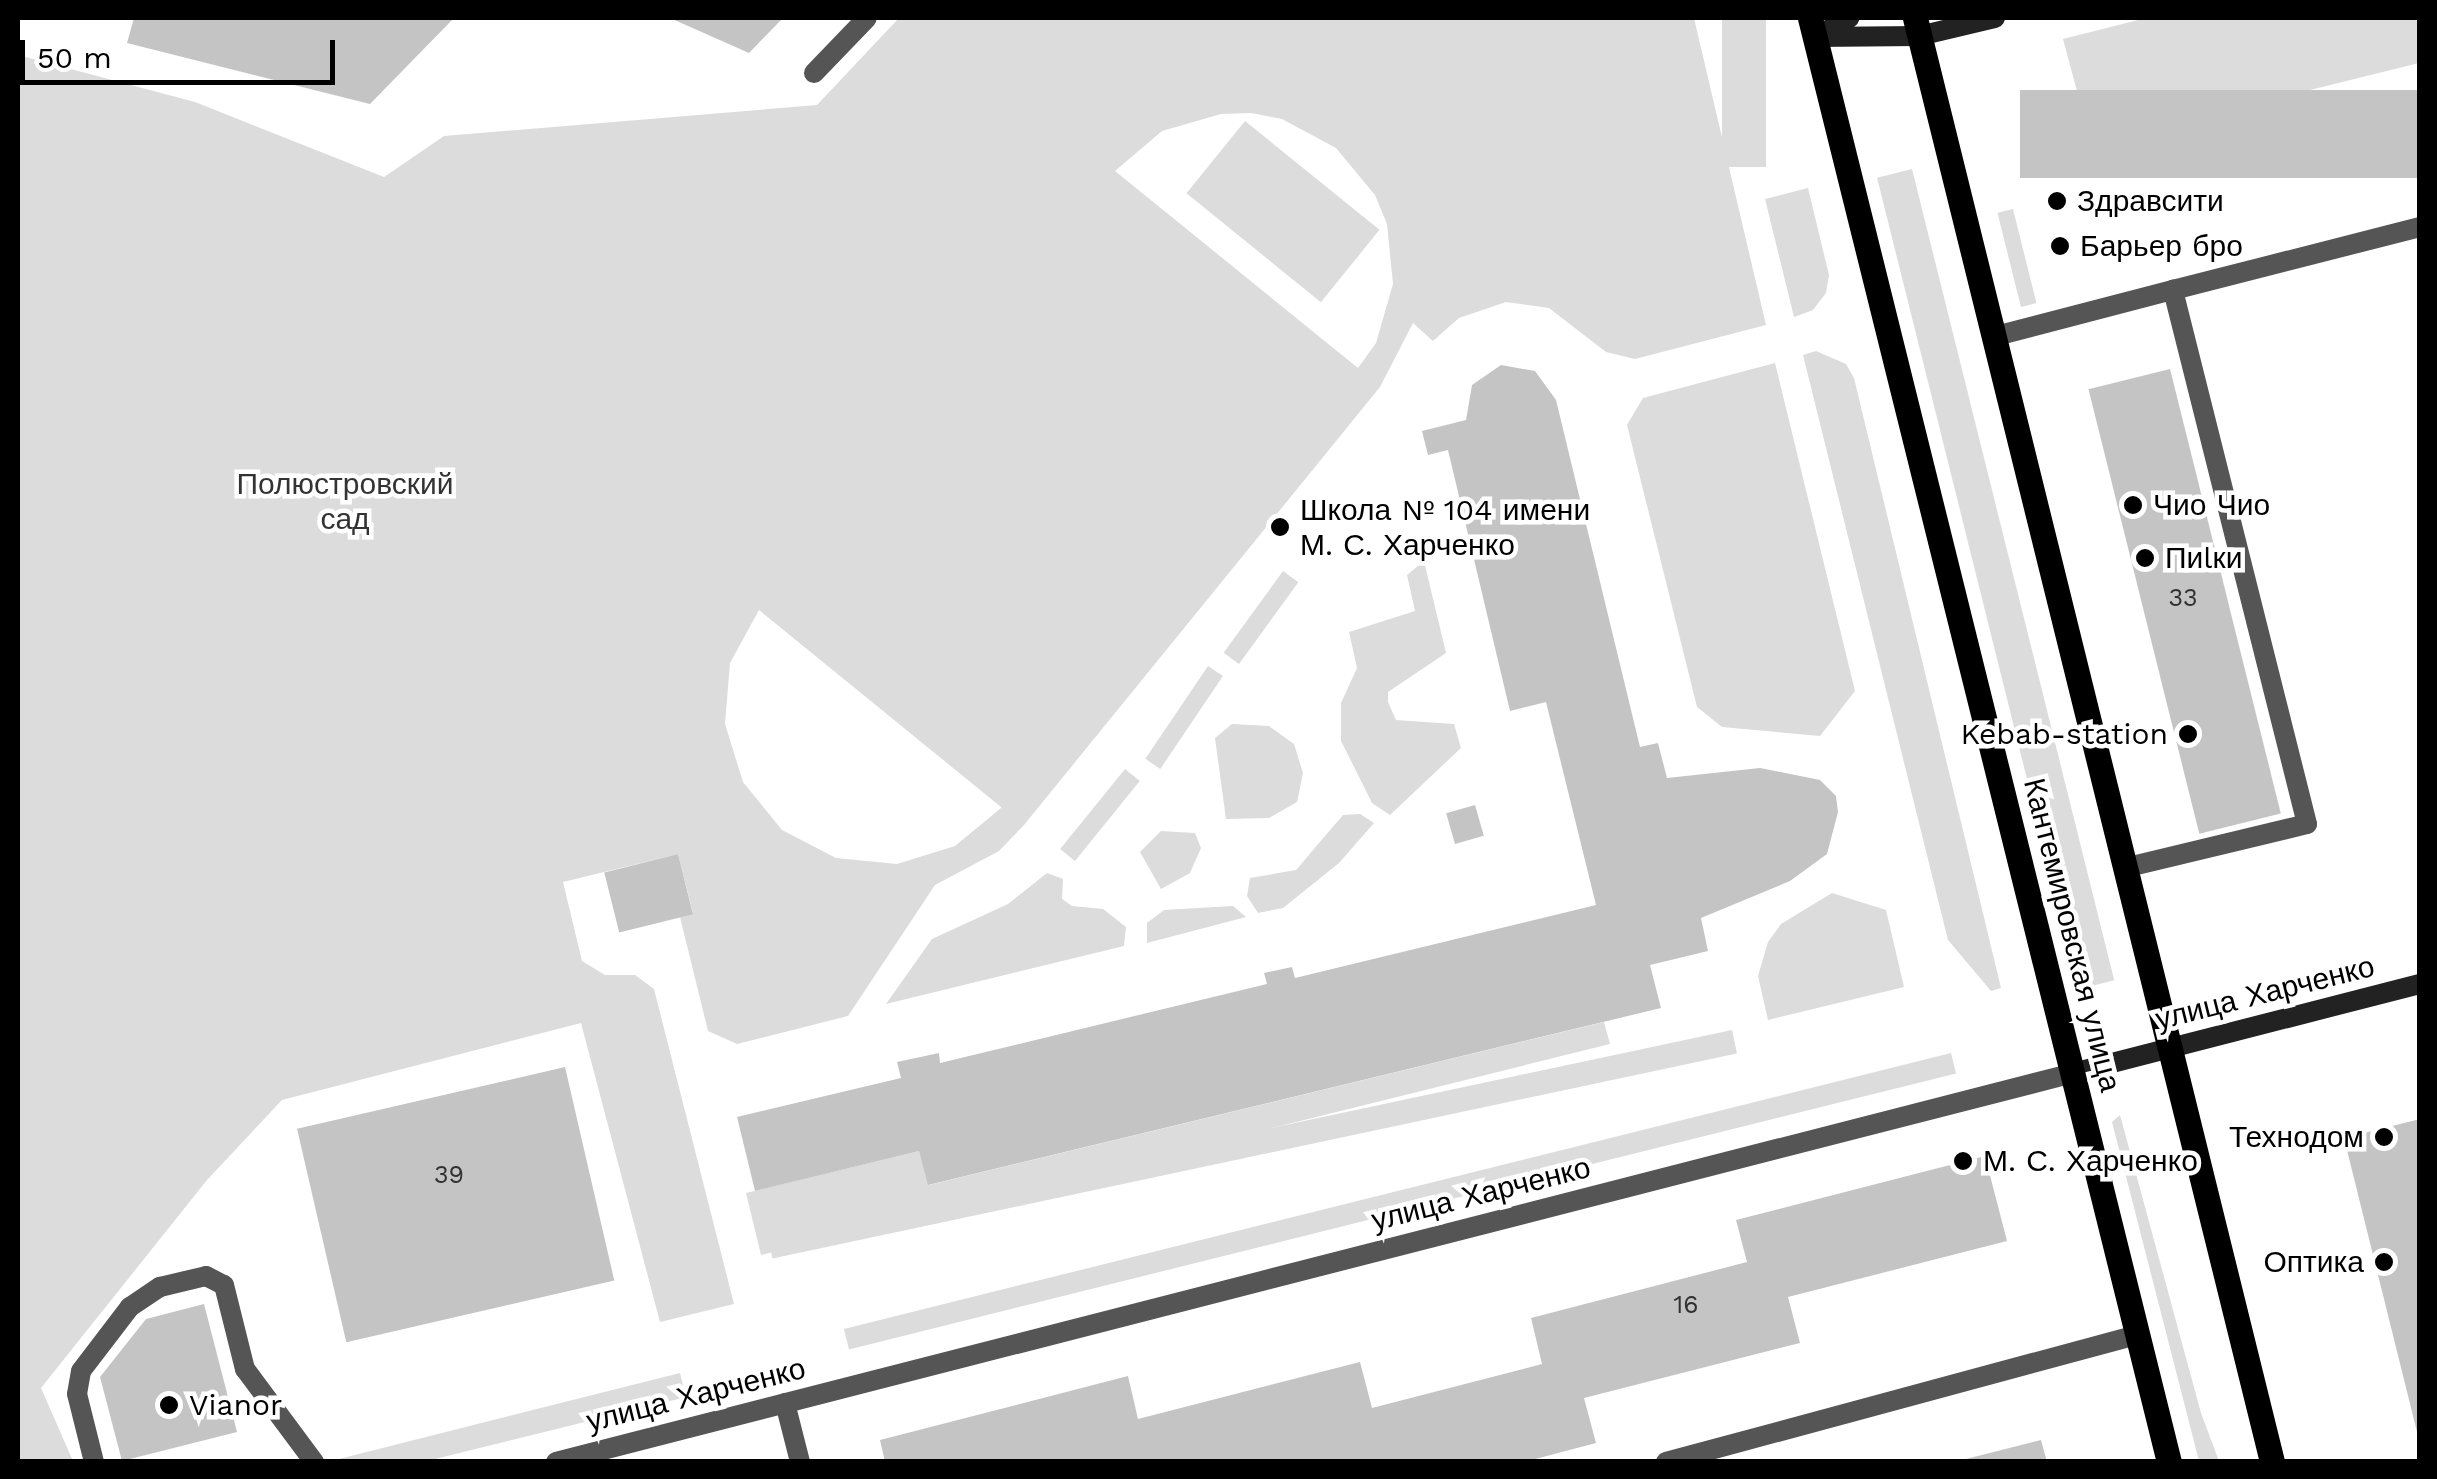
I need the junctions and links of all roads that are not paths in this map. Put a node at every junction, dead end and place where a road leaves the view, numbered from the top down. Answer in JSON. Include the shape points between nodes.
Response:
{"nodes":[{"id":1,"x":867,"y":18,"type":"edge"},
{"id":2,"x":1849,"y":18,"type":"edge"},
{"id":3,"x":1995,"y":18,"type":"edge"},
{"id":4,"x":1917,"y":27,"type":"edge"},
{"id":5,"x":1813,"y":28,"type":"edge"},
{"id":6,"x":814,"y":73,"type":"dead end"},
{"id":7,"x":2420,"y":226,"type":"edge"},
{"id":8,"x":2173,"y":290,"type":"junction"},
{"id":9,"x":1992,"y":336,"type":"junction"},
{"id":10,"x":2124,"y":868,"type":"junction"},
{"id":11,"x":2420,"y":984,"type":"edge"},
{"id":12,"x":2170,"y":1049,"type":"junction"},
{"id":13,"x":2073,"y":1074,"type":"junction"},
{"id":14,"x":2138,"y":1335,"type":"junction"},
{"id":15,"x":785,"y":1404,"type":"junction"},
{"id":16,"x":94,"y":1462,"type":"edge"},
{"id":17,"x":314,"y":1462,"type":"edge"},
{"id":18,"x":556,"y":1462,"type":"edge"},
{"id":19,"x":800,"y":1462,"type":"edge"},
{"id":20,"x":1666,"y":1462,"type":"edge"},
{"id":21,"x":2169,"y":1462,"type":"edge"},
{"id":22,"x":2272,"y":1462,"type":"edge"}],
"edges":[{"from":1,"to":6,"type":"street"},
{"from":2,"to":5,"type":"street"},
{"from":3,"to":4,"type":"street"},
{"from":4,"to":5,"type":"street"},
{"from":4,"to":9,"type":"main road"},
{"from":5,"to":13,"type":"main road","name":"Кантемировская улица"},
{"from":7,"to":8,"type":"street"},
{"from":8,"to":9,"type":"street"},
{"from":8,"to":10,"type":"street","via":[[2307,824]]},
{"from":9,"to":10,"type":"main road"},
{"from":10,"to":12,"type":"main road"},
{"from":11,"to":12,"type":"street","name":"улица Харченко"},
{"from":12,"to":13,"type":"street","name":"улица Харченко"},
{"from":12,"to":22,"type":"main road"},
{"from":13,"to":14,"type":"main road","name":"Кантемировская улица"},
{"from":13,"to":15,"type":"street","name":"улица Харченко"},
{"from":14,"to":20,"type":"street"},
{"from":14,"to":21,"type":"main road","name":"Кантемировская улица"},
{"from":15,"to":18,"type":"street","name":"улица Харченко"},
{"from":15,"to":19,"type":"street"},
{"from":16,"to":17,"type":"street","via":[[77,1394],[81,1370],[130,1307],[160,1287],[206,1276],[224,1286],[245,1369]]}]}
